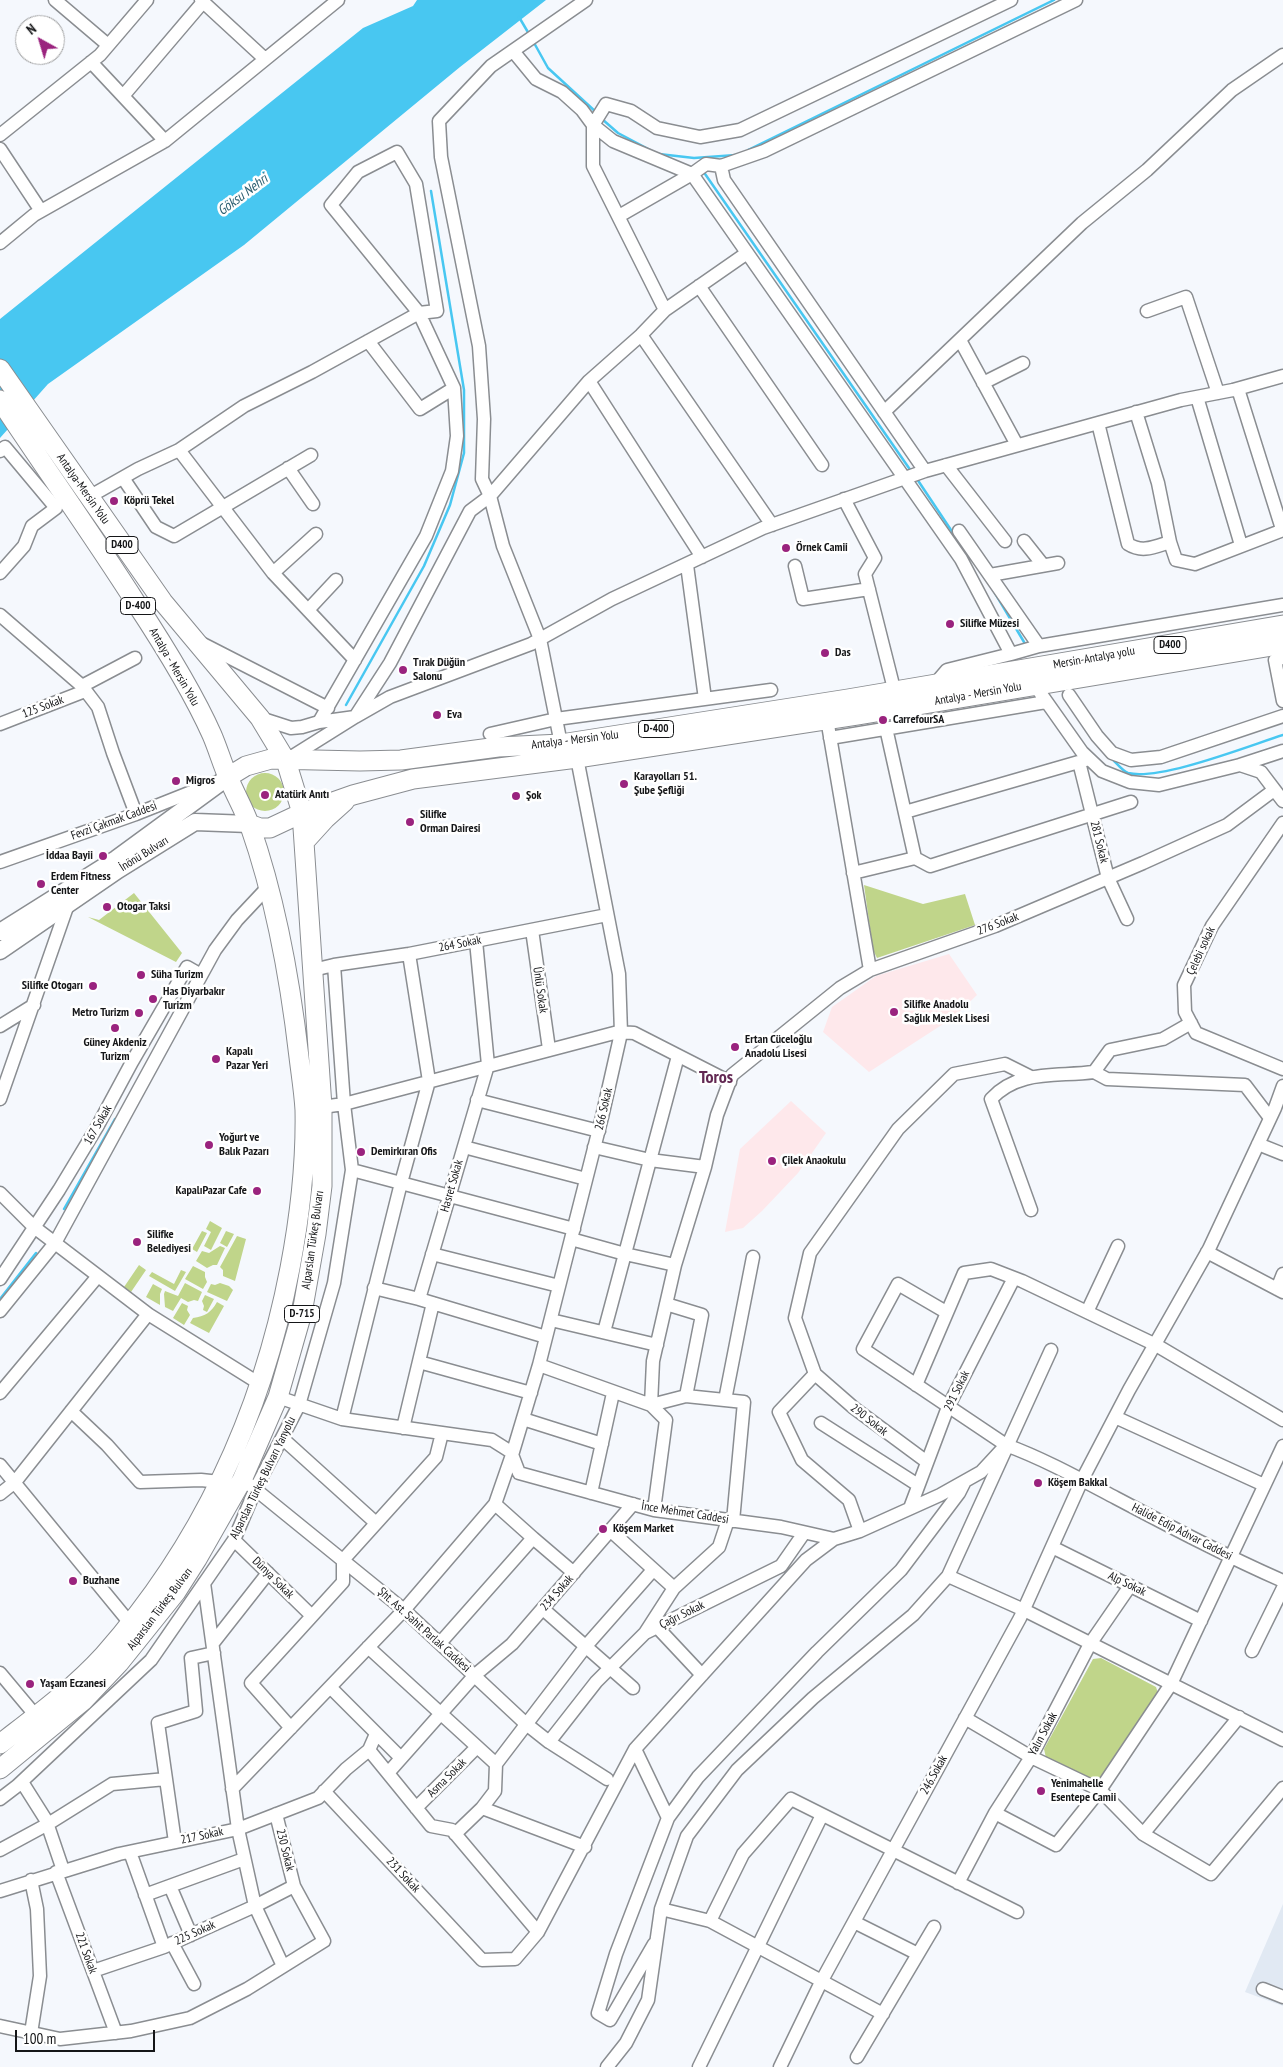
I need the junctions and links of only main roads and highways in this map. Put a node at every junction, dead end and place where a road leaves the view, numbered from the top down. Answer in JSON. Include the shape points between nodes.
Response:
{"nodes":[{"id":1,"x":0,"y":369,"type":"edge"},
{"id":2,"x":0,"y":400,"type":"edge"},
{"id":3,"x":37,"y":439,"type":"junction"},
{"id":4,"x":1283,"y":625,"type":"edge"},
{"id":5,"x":1283,"y":644,"type":"edge"},
{"id":6,"x":1029,"y":677,"type":"junction"},
{"id":7,"x":1064,"y":680,"type":"junction"},
{"id":8,"x":286,"y":761,"type":"junction"},
{"id":9,"x":228,"y":777,"type":"junction"},
{"id":10,"x":353,"y":795,"type":"junction"},
{"id":11,"x":302,"y":812,"type":"junction"},
{"id":12,"x":249,"y":824,"type":"junction"},
{"id":13,"x":305,"y":841,"type":"junction"},
{"id":14,"x":0,"y":932,"type":"edge"},
{"id":15,"x":0,"y":950,"type":"edge"},
{"id":16,"x":0,"y":1744,"type":"edge"},
{"id":17,"x":0,"y":1769,"type":"edge"}],
"edges":[{"from":1,"to":3,"type":"highway","name":"Antalya-Mersin Yolu","number":"D400"},
{"from":2,"to":3,"type":"highway","name":"Antalya-Mersin Yolu","number":"D400"},
{"from":3,"to":8,"type":"highway","name":"Antalya-Mersin Yolu","number":"D400","via":[[163,602],[260,718]]},
{"from":3,"to":9,"type":"highway","name":"Antalya - Mersin Yolu","number":"D-400","via":[[166,648],[211,733]]},
{"from":4,"to":7,"type":"highway","name":"Mersin-Antalya yolu","number":"D400"},
{"from":5,"to":7,"type":"highway","name":"Mersin-Antalya yolu","number":"D400"},
{"from":6,"to":7,"type":"highway","name":"Mersin-Antalya yolu","number":"D400"},
{"from":6,"to":8,"type":"highway","name":"Antalya - Mersin Yolu","number":"D-400","via":[[935,684],[561,744],[498,747],[401,760]]},
{"from":6,"to":10,"type":"highway","name":"Antalya - Mersin Yolu","number":"D-400","via":[[827,719],[577,758],[413,779]]},
{"from":8,"to":9,"type":"highway","via":[[271,759],[260,762]]},
{"from":8,"to":11,"type":"highway","name":"Alparslan Türkeş Bulvarı","number":"D-715"},
{"from":9,"to":12,"type":"highway","name":"Antalya - Mersin Yolu","number":"D-400"},
{"from":9,"to":14,"type":"main road","name":"İnönü Bulvarı","via":[[116,859]]},
{"from":10,"to":11,"type":"highway","name":"Antalya - Mersin Yolu","number":"D-400"},
{"from":10,"to":13,"type":"highway"},
{"from":11,"to":12,"type":"highway","via":[[270,828]]},
{"from":11,"to":13,"type":"highway","name":"Alparslan Türkeş Bulvarı","number":"D-715"},
{"from":12,"to":15,"type":"main road","name":"İnönü Bulvarı","via":[[195,822]]},
{"from":12,"to":16,"type":"highway","name":"Alparslan Türkeş Bulvarı","number":"D-715","via":[[268,886],[287,968],[305,1106],[304,1164],[283,1304],[243,1433],[188,1541],[104,1654],[72,1687]]},
{"from":13,"to":17,"type":"highway","name":"Alparslan Türkeş Bulvarı","number":"D-715","via":[[322,1107],[322,1186],[302,1314],[278,1397],[249,1484],[181,1584],[119,1664],[83,1701]]}]}
